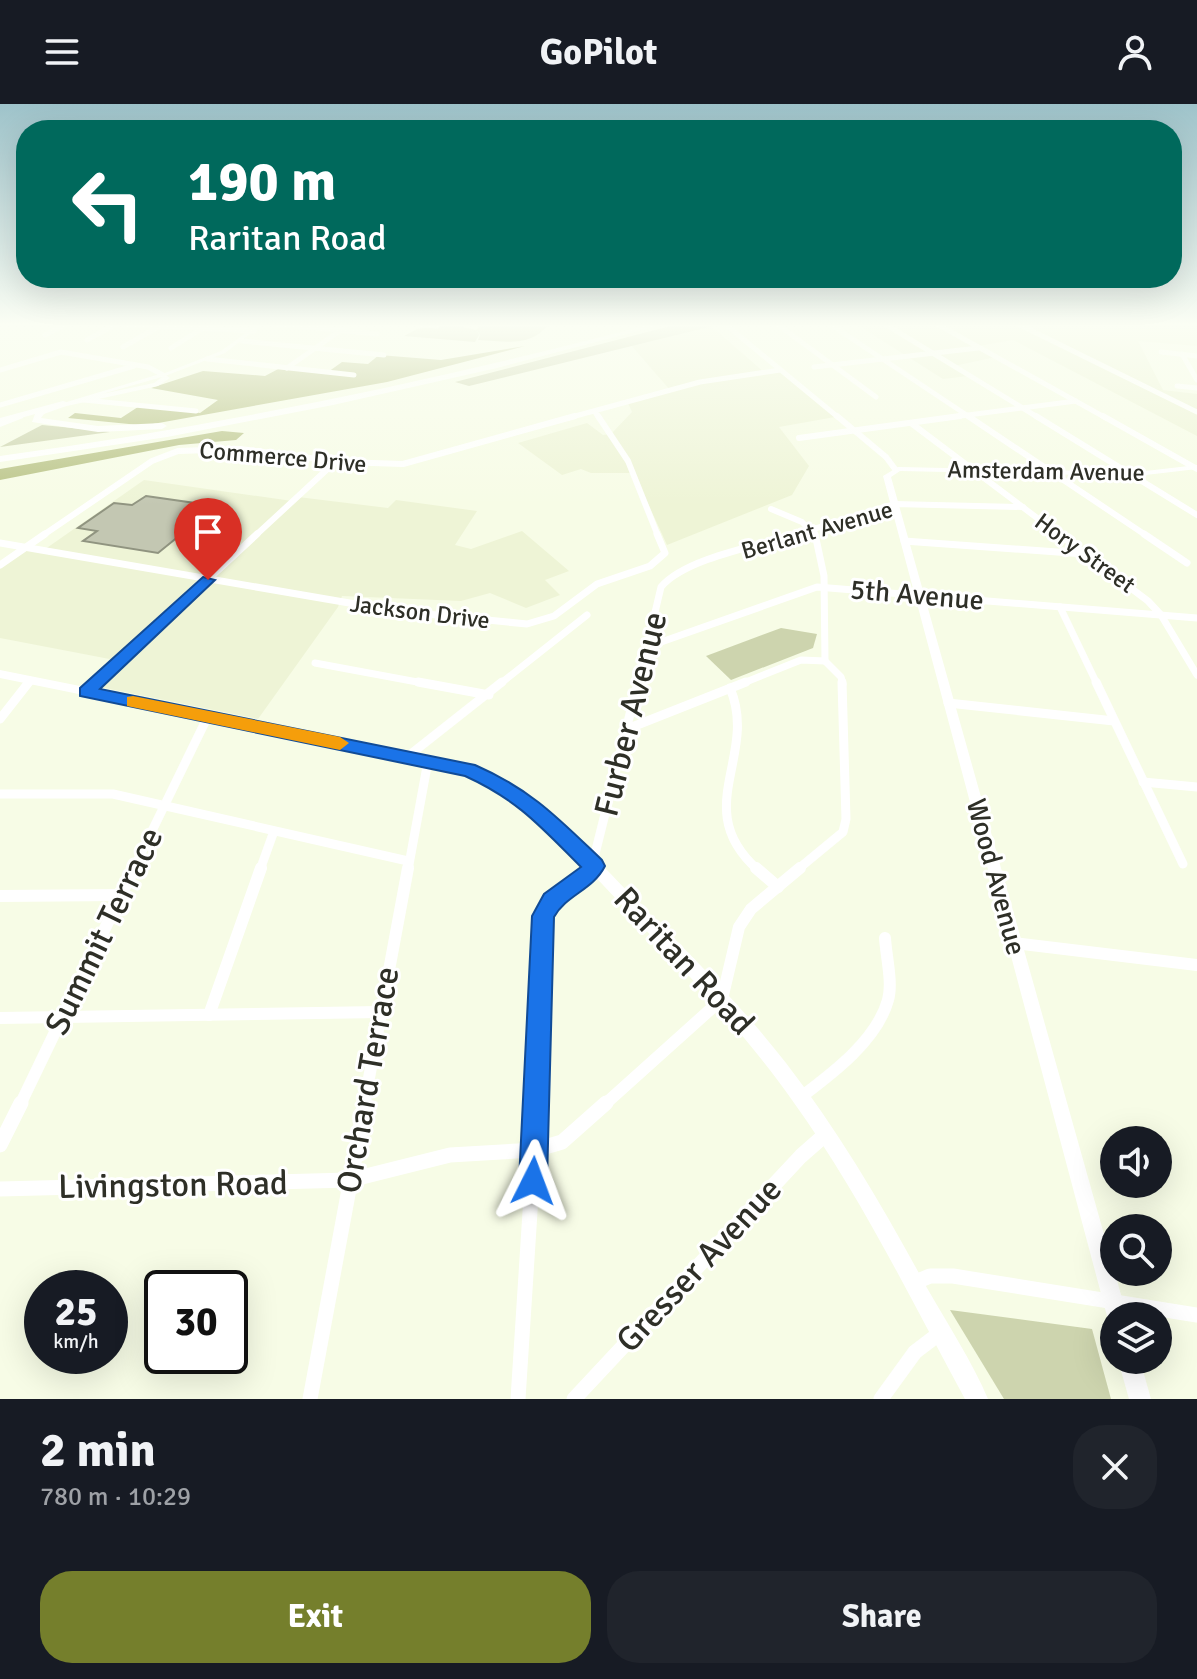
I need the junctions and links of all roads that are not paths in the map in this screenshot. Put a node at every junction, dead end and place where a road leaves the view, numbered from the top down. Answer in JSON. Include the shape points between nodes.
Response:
{"nodes":[{"id":1,"x":57,"y":384,"type":"edge"},
{"id":2,"x":70,"y":384,"type":"edge"},
{"id":3,"x":130,"y":384,"type":"edge"},
{"id":4,"x":160,"y":384,"type":"edge"},
{"id":5,"x":392,"y":384,"type":"edge"},
{"id":6,"x":422,"y":384,"type":"edge"},
{"id":7,"x":689,"y":384,"type":"edge"},
{"id":8,"x":798,"y":384,"type":"edge"},
{"id":9,"x":859,"y":384,"type":"edge"},
{"id":10,"x":920,"y":384,"type":"edge"},
{"id":11,"x":983,"y":384,"type":"edge"},
{"id":12,"x":1046,"y":384,"type":"edge"},
{"id":13,"x":1141,"y":384,"type":"edge"},
{"id":14,"x":1177,"y":386,"type":"dead end"},
{"id":15,"x":61,"y":387,"type":"junction"},
{"id":16,"x":1197,"y":388,"type":"edge"},
{"id":17,"x":116,"y":397,"type":"junction"},
{"id":18,"x":876,"y":397,"type":"dead end"},
{"id":19,"x":1076,"y":401,"type":"junction"},
{"id":20,"x":63,"y":404,"type":"junction"},
{"id":21,"x":0,"y":405,"type":"edge"},
{"id":22,"x":1022,"y":408,"type":"junction"},
{"id":23,"x":196,"y":411,"type":"dead end"},
{"id":24,"x":595,"y":412,"type":"junction"},
{"id":25,"x":1197,"y":412,"type":"edge"},
{"id":26,"x":237,"y":416,"type":"junction"},
{"id":27,"x":967,"y":416,"type":"junction"},
{"id":28,"x":0,"y":423,"type":"edge"},
{"id":29,"x":911,"y":423,"type":"junction"},
{"id":30,"x":854,"y":431,"type":"junction"},
{"id":31,"x":799,"y":438,"type":"dead end"},
{"id":32,"x":0,"y":451,"type":"edge"},
{"id":33,"x":0,"y":461,"type":"edge"},
{"id":34,"x":334,"y":463,"type":"junction"},
{"id":35,"x":1196,"y":468,"type":"edge"},
{"id":36,"x":895,"y":469,"type":"junction"},
{"id":37,"x":975,"y":470,"type":"junction"},
{"id":38,"x":1053,"y":473,"type":"junction"},
{"id":39,"x":1129,"y":474,"type":"junction"},
{"id":40,"x":894,"y":504,"type":"junction"},
{"id":41,"x":1023,"y":507,"type":"junction"},
{"id":42,"x":771,"y":509,"type":"dead end"},
{"id":43,"x":1197,"y":515,"type":"edge"},
{"id":44,"x":811,"y":529,"type":"junction"},
{"id":45,"x":904,"y":541,"type":"junction"},
{"id":46,"x":0,"y":543,"type":"edge"},
{"id":47,"x":25,"y":547,"type":"junction"},
{"id":48,"x":1085,"y":554,"type":"junction"},
{"id":49,"x":1187,"y":563,"type":"dead end"},
{"id":50,"x":0,"y":565,"type":"edge"},
{"id":51,"x":208,"y":580,"type":"junction"},
{"id":52,"x":666,"y":581,"type":"joint"},
{"id":53,"x":825,"y":588,"type":"junction"},
{"id":54,"x":919,"y":596,"type":"junction"},
{"id":55,"x":1060,"y":607,"type":"junction"},
{"id":56,"x":587,"y":615,"type":"dead end"},
{"id":57,"x":1161,"y":615,"type":"junction"},
{"id":58,"x":1197,"y":618,"type":"edge"},
{"id":59,"x":647,"y":647,"type":"junction"},
{"id":60,"x":825,"y":661,"type":"junction"},
{"id":61,"x":315,"y":663,"type":"dead end"},
{"id":62,"x":0,"y":674,"type":"edge"},
{"id":63,"x":1197,"y":675,"type":"edge"},
{"id":64,"x":30,"y":680,"type":"junction"},
{"id":65,"x":730,"y":688,"type":"junction"},
{"id":66,"x":86,"y":692,"type":"junction"},
{"id":67,"x":489,"y":695,"type":"junction"},
{"id":68,"x":948,"y":703,"type":"junction"},
{"id":69,"x":208,"y":716,"type":"junction"},
{"id":70,"x":0,"y":719,"type":"edge"},
{"id":71,"x":1114,"y":721,"type":"junction"},
{"id":72,"x":627,"y":729,"type":"junction"},
{"id":73,"x":407,"y":757,"type":"junction"},
{"id":74,"x":428,"y":761,"type":"junction"},
{"id":75,"x":1143,"y":782,"type":"junction"},
{"id":76,"x":1197,"y":787,"type":"edge"},
{"id":77,"x":0,"y":794,"type":"edge"},
{"id":78,"x":164,"y":805,"type":"junction"},
{"id":79,"x":274,"y":831,"type":"junction"},
{"id":80,"x":408,"y":861,"type":"junction"},
{"id":81,"x":1183,"y":864,"type":"dead end"},
{"id":82,"x":594,"y":866,"type":"junction"},
{"id":83,"x":778,"y":887,"type":"junction"},
{"id":84,"x":121,"y":895,"type":"junction"},
{"id":85,"x":0,"y":896,"type":"edge"},
{"id":86,"x":885,"y":938,"type":"dead end"},
{"id":87,"x":1014,"y":943,"type":"junction"},
{"id":88,"x":1197,"y":965,"type":"edge"},
{"id":89,"x":722,"y":999,"type":"junction"},
{"id":90,"x":381,"y":1012,"type":"junction"},
{"id":91,"x":209,"y":1015,"type":"junction"},
{"id":92,"x":62,"y":1017,"type":"junction"},
{"id":93,"x":0,"y":1018,"type":"edge"},
{"id":94,"x":801,"y":1097,"type":"junction"},
{"id":95,"x":826,"y":1134,"type":"junction"},
{"id":96,"x":0,"y":1145,"type":"edge"},
{"id":97,"x":535,"y":1150,"type":"junction"},
{"id":98,"x":350,"y":1180,"type":"junction"},
{"id":99,"x":0,"y":1189,"type":"edge"},
{"id":100,"x":913,"y":1283,"type":"junction"},
{"id":101,"x":1112,"y":1302,"type":"edge"},
{"id":102,"x":1100,"y":1306,"type":"edge"},
{"id":103,"x":1172,"y":1313,"type":"edge"},
{"id":104,"x":1197,"y":1315,"type":"edge"},
{"id":105,"x":940,"y":1333,"type":"junction"},
{"id":106,"x":1133,"y":1374,"type":"edge"},
{"id":107,"x":310,"y":1399,"type":"edge"},
{"id":108,"x":518,"y":1399,"type":"edge"},
{"id":109,"x":574,"y":1399,"type":"edge"},
{"id":110,"x":881,"y":1399,"type":"edge"},
{"id":111,"x":977,"y":1399,"type":"edge"},
{"id":112,"x":1140,"y":1399,"type":"edge"}],
"edges":[{"from":1,"to":15,"type":"street"},
{"from":2,"to":15,"type":"street"},
{"from":3,"to":20,"type":"main road"},
{"from":4,"to":17,"type":"main road"},
{"from":5,"to":26,"type":"highway"},
{"from":6,"to":33,"type":"highway","via":[[155,437]]},
{"from":7,"to":24,"type":"street","name":"Commerce Drive"},
{"from":8,"to":30,"type":"street"},
{"from":9,"to":18,"type":"street"},
{"from":10,"to":27,"type":"street"},
{"from":11,"to":22,"type":"street"},
{"from":12,"to":19,"type":"street"},
{"from":13,"to":25,"type":"street"},
{"from":14,"to":16,"type":"street"},
{"from":15,"to":21,"type":"street"},
{"from":17,"to":20,"type":"main road"},
{"from":17,"to":23,"type":"street"},
{"from":19,"to":22,"type":"street"},
{"from":19,"to":35,"type":"street"},
{"from":20,"to":26,"type":"highway","via":[[35,420],[113,430]]},
{"from":20,"to":28,"type":"highway"},
{"from":22,"to":27,"type":"street"},
{"from":22,"to":39,"type":"street"},
{"from":24,"to":34,"type":"street","name":"Commerce Drive","via":[[422,461]]},
{"from":24,"to":51,"type":"street","name":"Jackson Drive","via":[[628,461],[665,553],[650,566],[597,584],[554,616],[527,624],[405,612]]},
{"from":26,"to":32,"type":"highway"},
{"from":27,"to":29,"type":"street"},
{"from":27,"to":38,"type":"street"},
{"from":29,"to":30,"type":"street"},
{"from":29,"to":37,"type":"street","name":"Hory Street"},
{"from":30,"to":31,"type":"street"},
{"from":30,"to":36,"type":"street"},
{"from":34,"to":47,"type":"street","name":"Commerce Drive","via":[[211,446],[177,450],[152,461]]},
{"from":34,"to":51,"type":"street"},
{"from":35,"to":39,"type":"main road","name":"Amsterdam Avenue"},
{"from":36,"to":37,"type":"main road","name":"Amsterdam Avenue"},
{"from":36,"to":40,"type":"main road","name":"Wood Avenue","via":[[887,476]]},
{"from":37,"to":38,"type":"main road","name":"Amsterdam Avenue"},
{"from":37,"to":41,"type":"street","name":"Hory Street"},
{"from":38,"to":39,"type":"main road","name":"Amsterdam Avenue"},
{"from":38,"to":49,"type":"street"},
{"from":39,"to":43,"type":"street"},
{"from":40,"to":41,"type":"street","name":"Berlant Avenue"},
{"from":40,"to":44,"type":"street","name":"Berlant Avenue"},
{"from":40,"to":45,"type":"main road","name":"Wood Avenue"},
{"from":41,"to":48,"type":"street","name":"Hory Street"},
{"from":42,"to":44,"type":"street"},
{"from":44,"to":52,"type":"street","name":"Berlant Avenue","via":[[687,568]]},
{"from":44,"to":53,"type":"street","via":[[818,539]]},
{"from":45,"to":48,"type":"street"},
{"from":45,"to":54,"type":"main road","name":"Wood Avenue"},
{"from":46,"to":47,"type":"street","name":"Jackson Drive"},
{"from":47,"to":50,"type":"street","name":"Commerce Drive"},
{"from":47,"to":51,"type":"street","name":"Jackson Drive"},
{"from":48,"to":57,"type":"street","name":"Hory Street"},
{"from":51,"to":66,"type":"street"},
{"from":52,"to":59,"type":"street","name":"Furber Avenue"},
{"from":53,"to":54,"type":"street","name":"5th Avenue"},
{"from":53,"to":59,"type":"street","name":"5th Avenue","via":[[809,589]]},
{"from":53,"to":60,"type":"street"},
{"from":54,"to":55,"type":"street","name":"5th Avenue"},
{"from":54,"to":68,"type":"main road","name":"Wood Avenue"},
{"from":55,"to":57,"type":"street","name":"5th Avenue"},
{"from":55,"to":71,"type":"street"},
{"from":56,"to":67,"type":"street"},
{"from":57,"to":58,"type":"street","name":"5th Avenue"},
{"from":57,"to":63,"type":"street","name":"Hory Street"},
{"from":59,"to":72,"type":"street","name":"Furber Avenue"},
{"from":60,"to":65,"type":"street","via":[[801,660]]},
{"from":60,"to":83,"type":"street","via":[[841,677],[844,689],[846,819],[834,841]]},
{"from":61,"to":67,"type":"street"},
{"from":62,"to":64,"type":"main road","name":"Raritan Road"},
{"from":64,"to":66,"type":"main road","name":"Raritan Road"},
{"from":64,"to":70,"type":"street"},
{"from":65,"to":72,"type":"street"},
{"from":65,"to":83,"type":"street","via":[[739,709],[725,823],[729,839]]},
{"from":66,"to":69,"type":"main road","name":"Raritan Road"},
{"from":67,"to":73,"type":"street"},
{"from":68,"to":71,"type":"street"},
{"from":68,"to":87,"type":"main road","name":"Wood Avenue"},
{"from":69,"to":73,"type":"main road","name":"Raritan Road"},
{"from":69,"to":78,"type":"street","name":"Summit Terrace"},
{"from":71,"to":75,"type":"street"},
{"from":72,"to":82,"type":"street","name":"Furber Avenue"},
{"from":73,"to":74,"type":"main road","name":"Raritan Road"},
{"from":74,"to":80,"type":"street","name":"Orchard Terrace"},
{"from":74,"to":82,"type":"main road","name":"Raritan Road","via":[[469,770],[507,787],[542,813]]},
{"from":75,"to":76,"type":"street"},
{"from":75,"to":81,"type":"street"},
{"from":77,"to":78,"type":"street","via":[[98,793]]},
{"from":78,"to":79,"type":"street"},
{"from":78,"to":84,"type":"street","name":"Summit Terrace"},
{"from":79,"to":80,"type":"street"},
{"from":79,"to":91,"type":"street"},
{"from":80,"to":90,"type":"street","name":"Orchard Terrace"},
{"from":82,"to":89,"type":"main road","name":"Raritan Road"},
{"from":82,"to":97,"type":"street","via":[[552,901],[543,916]]},
{"from":83,"to":89,"type":"street","via":[[739,927]]},
{"from":84,"to":85,"type":"street"},
{"from":84,"to":92,"type":"street","name":"Summit Terrace"},
{"from":86,"to":94,"type":"street","via":[[886,1007],[868,1033]]},
{"from":87,"to":88,"type":"street"},
{"from":87,"to":101,"type":"main road","name":"Wood Avenue"},
{"from":89,"to":94,"type":"main road","name":"Raritan Road"},
{"from":89,"to":97,"type":"street","via":[[562,1142]]},
{"from":90,"to":91,"type":"street"},
{"from":90,"to":98,"type":"street","name":"Orchard Terrace"},
{"from":91,"to":92,"type":"street"},
{"from":92,"to":93,"type":"street"},
{"from":92,"to":96,"type":"street","name":"Summit Terrace"},
{"from":94,"to":95,"type":"main road","name":"Raritan Road"},
{"from":95,"to":100,"type":"main road","name":"Raritan Road"},
{"from":95,"to":109,"type":"street","name":"Gresser Avenue"},
{"from":97,"to":98,"type":"street","name":"Livingston Road","via":[[450,1155]]},
{"from":97,"to":108,"type":"street"},
{"from":98,"to":99,"type":"street","name":"Livingston Road"},
{"from":98,"to":107,"type":"street","name":"Orchard Terrace"},
{"from":100,"to":102,"type":"street","via":[[941,1274]]},
{"from":100,"to":105,"type":"main road","name":"Raritan Road"},
{"from":103,"to":104,"type":"street"},
{"from":105,"to":110,"type":"street","via":[[915,1352]]},
{"from":105,"to":111,"type":"main road","name":"Raritan Road"},
{"from":106,"to":112,"type":"main road"}]}
